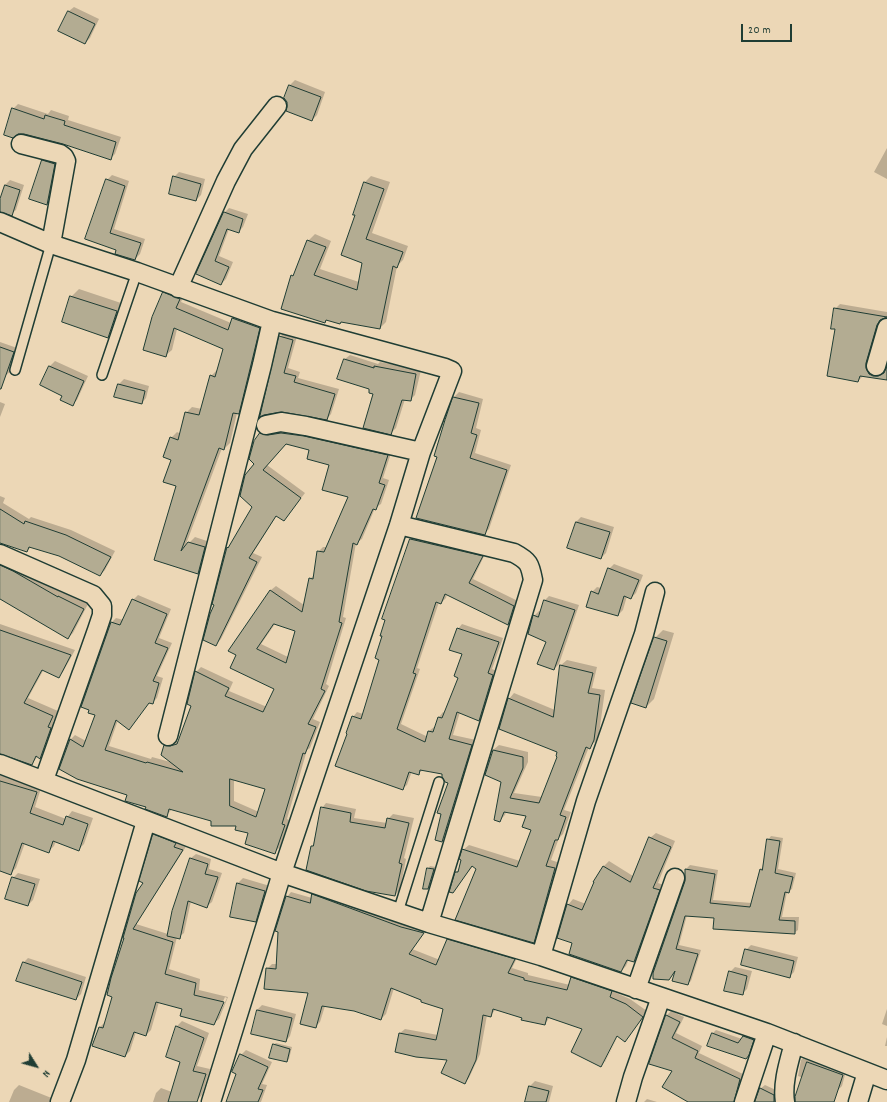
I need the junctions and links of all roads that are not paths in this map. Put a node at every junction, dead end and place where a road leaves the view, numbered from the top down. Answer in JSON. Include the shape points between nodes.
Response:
{"nodes":[{"id":1,"x":278,"y":106,"type":"dead end"},
{"id":2,"x":21,"y":144,"type":"dead end"},
{"id":3,"x":0,"y":222,"type":"edge"},
{"id":4,"x":51,"y":244,"type":"junction"},
{"id":5,"x":137,"y":272,"type":"junction"},
{"id":6,"x":178,"y":288,"type":"junction"},
{"id":7,"x":272,"y":321,"type":"junction"},
{"id":8,"x":887,"y":328,"type":"edge"},
{"id":9,"x":876,"y":366,"type":"dead end"},
{"id":10,"x":15,"y":370,"type":"dead end"},
{"id":11,"x":102,"y":375,"type":"dead end"},
{"id":12,"x":266,"y":425,"type":"dead end"},
{"id":13,"x":421,"y":452,"type":"junction"},
{"id":14,"x":399,"y":525,"type":"junction"},
{"id":15,"x":0,"y":554,"type":"edge"},
{"id":16,"x":656,"y":592,"type":"dead end"},
{"id":17,"x":168,"y":736,"type":"dead end"},
{"id":18,"x":0,"y":764,"type":"edge"},
{"id":19,"x":44,"y":780,"type":"junction"},
{"id":20,"x":440,"y":782,"type":"dead end"},
{"id":21,"x":146,"y":821,"type":"junction"},
{"id":22,"x":282,"y":873,"type":"junction"},
{"id":23,"x":675,"y":878,"type":"dead end"},
{"id":24,"x":398,"y":912,"type":"junction"},
{"id":25,"x":429,"y":923,"type":"junction"},
{"id":26,"x":541,"y":956,"type":"junction"},
{"id":27,"x":636,"y":989,"type":"junction"},
{"id":28,"x":661,"y":997,"type":"junction"},
{"id":29,"x":767,"y":1033,"type":"junction"},
{"id":30,"x":794,"y":1043,"type":"junction"},
{"id":31,"x":867,"y":1072,"type":"junction"},
{"id":32,"x":887,"y":1080,"type":"edge"},
{"id":33,"x":60,"y":1102,"type":"edge"},
{"id":34,"x":211,"y":1102,"type":"edge"},
{"id":35,"x":626,"y":1102,"type":"edge"},
{"id":36,"x":744,"y":1102,"type":"edge"},
{"id":37,"x":785,"y":1102,"type":"edge"},
{"id":38,"x":858,"y":1102,"type":"edge"}],
"edges":[{"from":1,"to":6,"type":"street","via":[[243,149],[226,180]]},
{"from":2,"to":4,"type":"street","via":[[60,154],[66,161]]},
{"from":3,"to":4,"type":"street"},
{"from":4,"to":5,"type":"street"},
{"from":4,"to":10,"type":"lane"},
{"from":5,"to":6,"type":"street"},
{"from":5,"to":11,"type":"lane"},
{"from":6,"to":7,"type":"street"},
{"from":7,"to":13,"type":"street","via":[[452,372]]},
{"from":7,"to":17,"type":"street"},
{"from":8,"to":9,"type":"street"},
{"from":12,"to":13,"type":"street","via":[[281,422],[306,426]]},
{"from":13,"to":14,"type":"street"},
{"from":14,"to":22,"type":"street"},
{"from":14,"to":25,"type":"street","via":[[514,553],[530,566],[533,580]]},
{"from":15,"to":19,"type":"street","via":[[92,595],[102,606],[97,630]]},
{"from":16,"to":26,"type":"street","via":[[586,801]]},
{"from":18,"to":19,"type":"street"},
{"from":19,"to":21,"type":"street"},
{"from":20,"to":24,"type":"lane"},
{"from":21,"to":22,"type":"street"},
{"from":21,"to":33,"type":"street","via":[[76,1060]]},
{"from":22,"to":24,"type":"street"},
{"from":22,"to":34,"type":"street"},
{"from":23,"to":27,"type":"street"},
{"from":24,"to":25,"type":"street"},
{"from":25,"to":26,"type":"street"},
{"from":26,"to":27,"type":"street"},
{"from":27,"to":28,"type":"street"},
{"from":28,"to":29,"type":"street"},
{"from":28,"to":35,"type":"street"},
{"from":29,"to":30,"type":"street"},
{"from":29,"to":36,"type":"street"},
{"from":30,"to":31,"type":"street"},
{"from":30,"to":37,"type":"street","via":[[786,1074]]},
{"from":31,"to":32,"type":"street"},
{"from":31,"to":38,"type":"street"}]}
